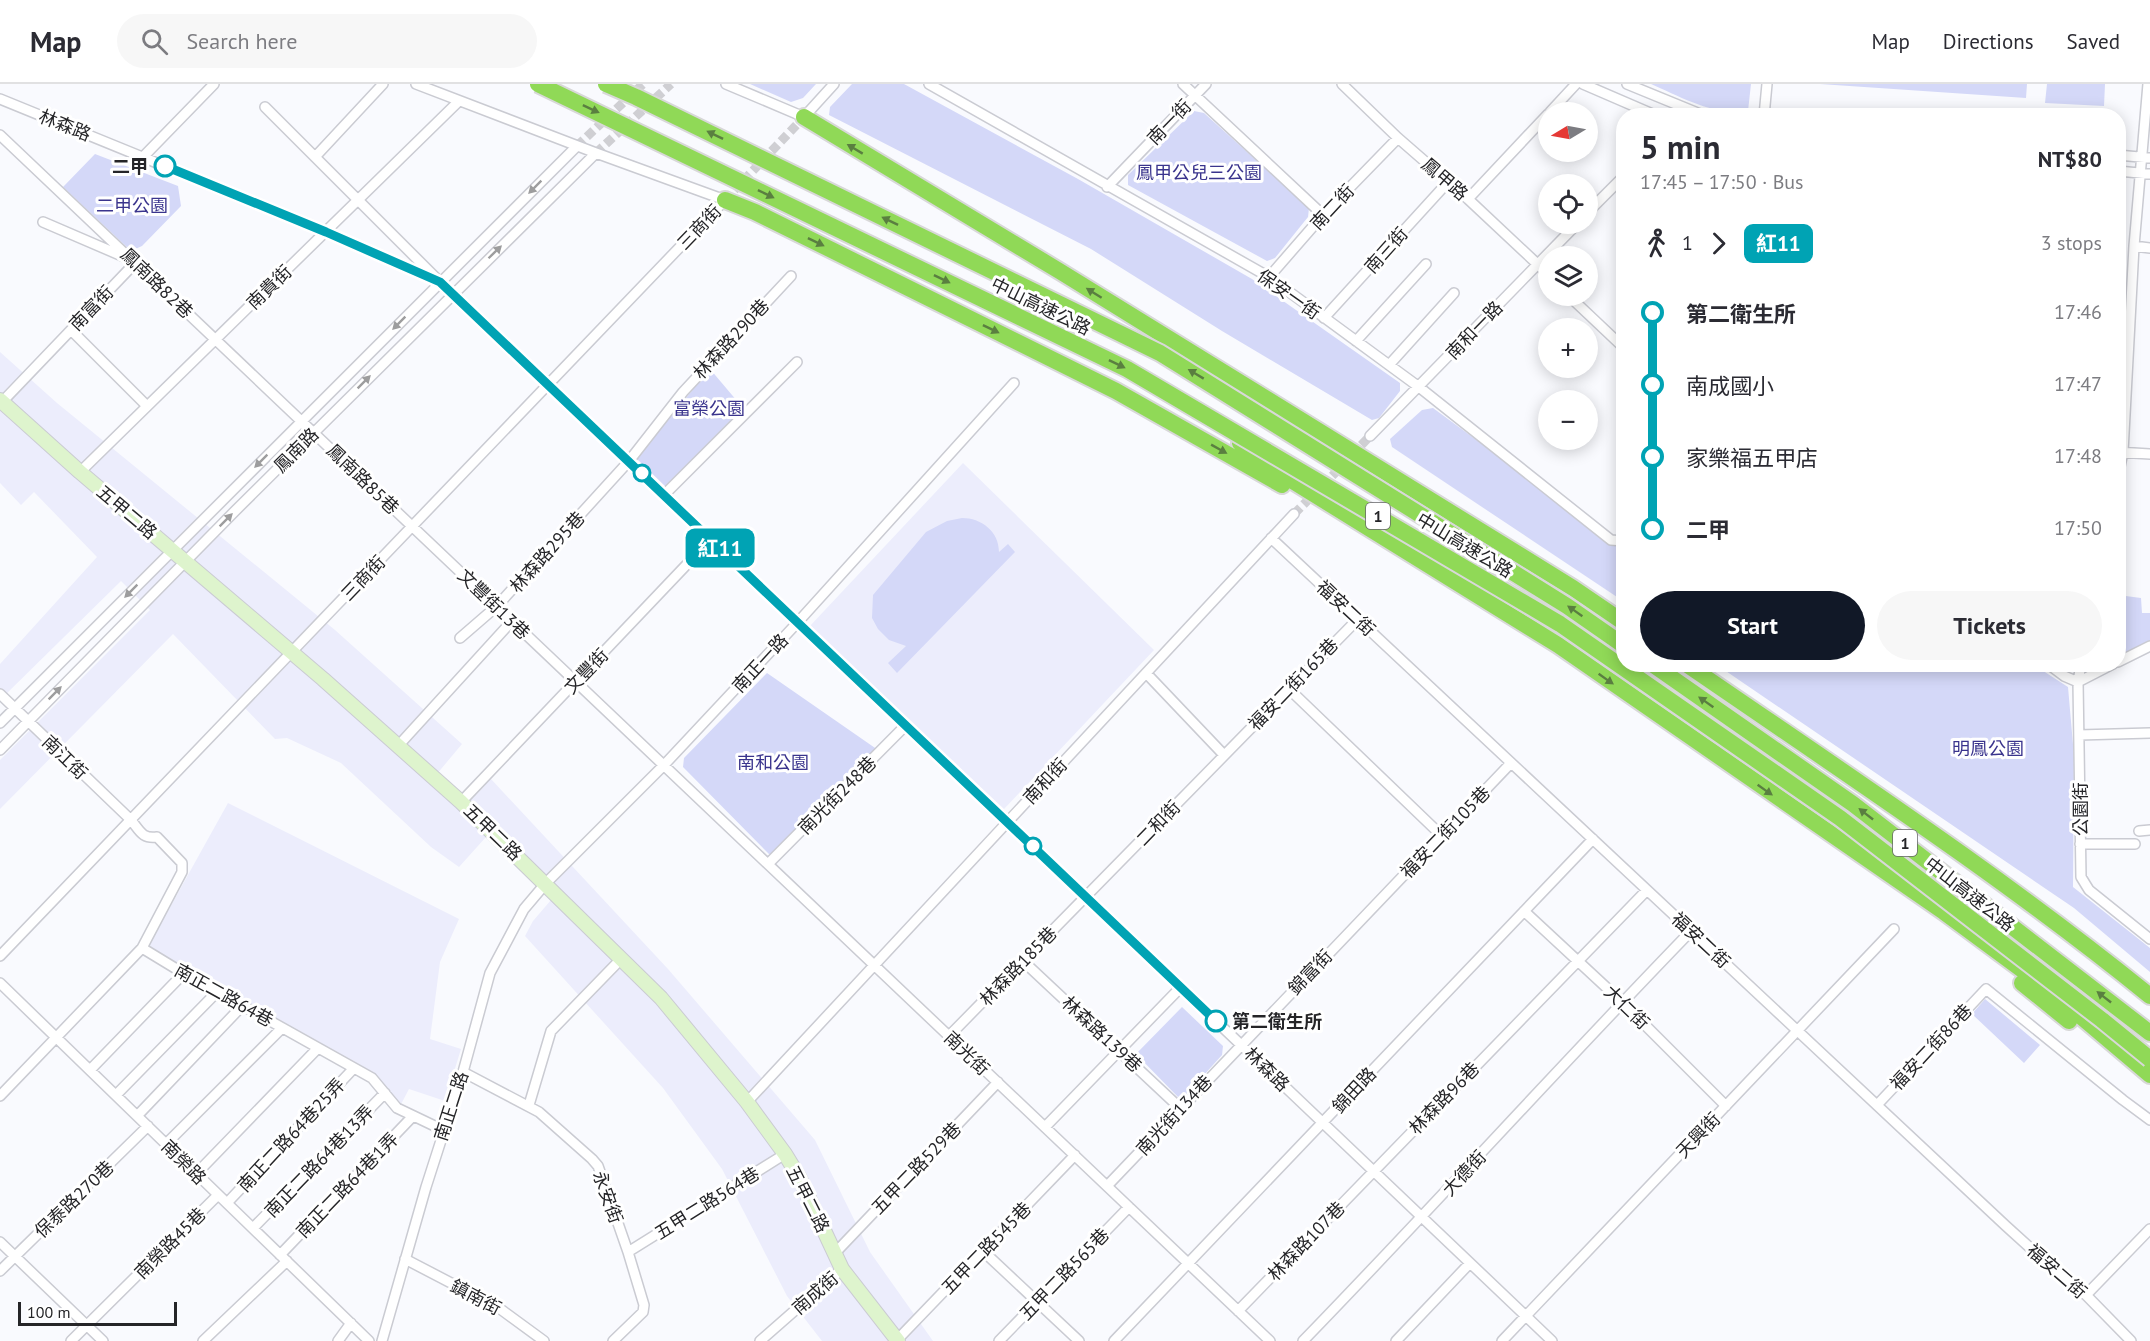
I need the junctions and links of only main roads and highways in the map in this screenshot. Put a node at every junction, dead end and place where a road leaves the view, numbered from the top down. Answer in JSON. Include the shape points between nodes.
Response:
{"nodes":[{"id":1,"x":538,"y":84,"type":"edge"},
{"id":2,"x":606,"y":84,"type":"edge"},
{"id":3,"x":804,"y":117,"type":"road end"},
{"id":4,"x":725,"y":200,"type":"road end"},
{"id":5,"x":1223,"y":391,"type":"junction"},
{"id":6,"x":1,"y":401,"type":"edge"},
{"id":7,"x":1186,"y":403,"type":"junction"},
{"id":8,"x":1573,"y":588,"type":"junction"},
{"id":9,"x":1616,"y":617,"type":"edge"},
{"id":10,"x":1616,"y":640,"type":"edge"},
{"id":11,"x":1558,"y":645,"type":"junction"},
{"id":12,"x":1616,"y":663,"type":"edge"},
{"id":13,"x":1629,"y":672,"type":"edge"},
{"id":14,"x":1663,"y":672,"type":"edge"},
{"id":15,"x":1698,"y":672,"type":"edge"},
{"id":16,"x":1830,"y":763,"type":"junction"},
{"id":17,"x":1904,"y":886,"type":"junction"},
{"id":18,"x":2150,"y":996,"type":"edge"},
{"id":19,"x":2150,"y":1010,"type":"edge"},
{"id":20,"x":2150,"y":1033,"type":"edge"},
{"id":21,"x":2150,"y":1059,"type":"edge"},
{"id":22,"x":2150,"y":1075,"type":"edge"},
{"id":23,"x":2150,"y":1085,"type":"edge"},
{"id":24,"x":898,"y":1340,"type":"edge"}],
"edges":[{"from":1,"to":7,"type":"highway","name":"中山高速公路","number":"1","one_way":true,"bridge":true,"via":[[1106,359]]},
{"from":5,"to":2,"type":"highway","name":"中山高速公路","number":"1","one_way":true,"bridge":true,"via":[[1160,353]]},
{"from":8,"to":3,"type":"highway","one_way":true},
{"from":4,"to":11,"type":"highway","one_way":true,"via":[[1116,391]]},
{"from":5,"to":8,"type":"highway","via":[[1278,414]]},
{"from":10,"to":5,"type":"highway","name":"中山高速公路","number":"1","one_way":true,"bridge":true},
{"from":6,"to":24,"type":"main road","name":"五甲二路","via":[[462,802],[662,998],[785,1154],[842,1269]]},
{"from":7,"to":11,"type":"highway","via":[[1291,480]]},
{"from":7,"to":12,"type":"highway","name":"中山高速公路","number":"1","bridge":true,"via":[[1560,624]]},
{"from":8,"to":9,"type":"highway"},
{"from":11,"to":17,"type":"highway","one_way":true},
{"from":13,"to":21,"type":"highway","name":"中山高速公路","number":"1","bridge":true,"via":[[1840,818]]},
{"from":20,"to":14,"type":"highway","name":"中山高速公路","number":"1","one_way":true,"via":[[1853,804]]},
{"from":15,"to":16,"type":"highway"},
{"from":16,"to":18,"type":"highway","via":[[2016,892]]},
{"from":16,"to":19,"type":"highway","via":[[1891,816],[2030,915]]},
{"from":17,"to":22,"type":"highway","via":[[2052,992]]},
{"from":17,"to":23,"type":"highway"}]}
